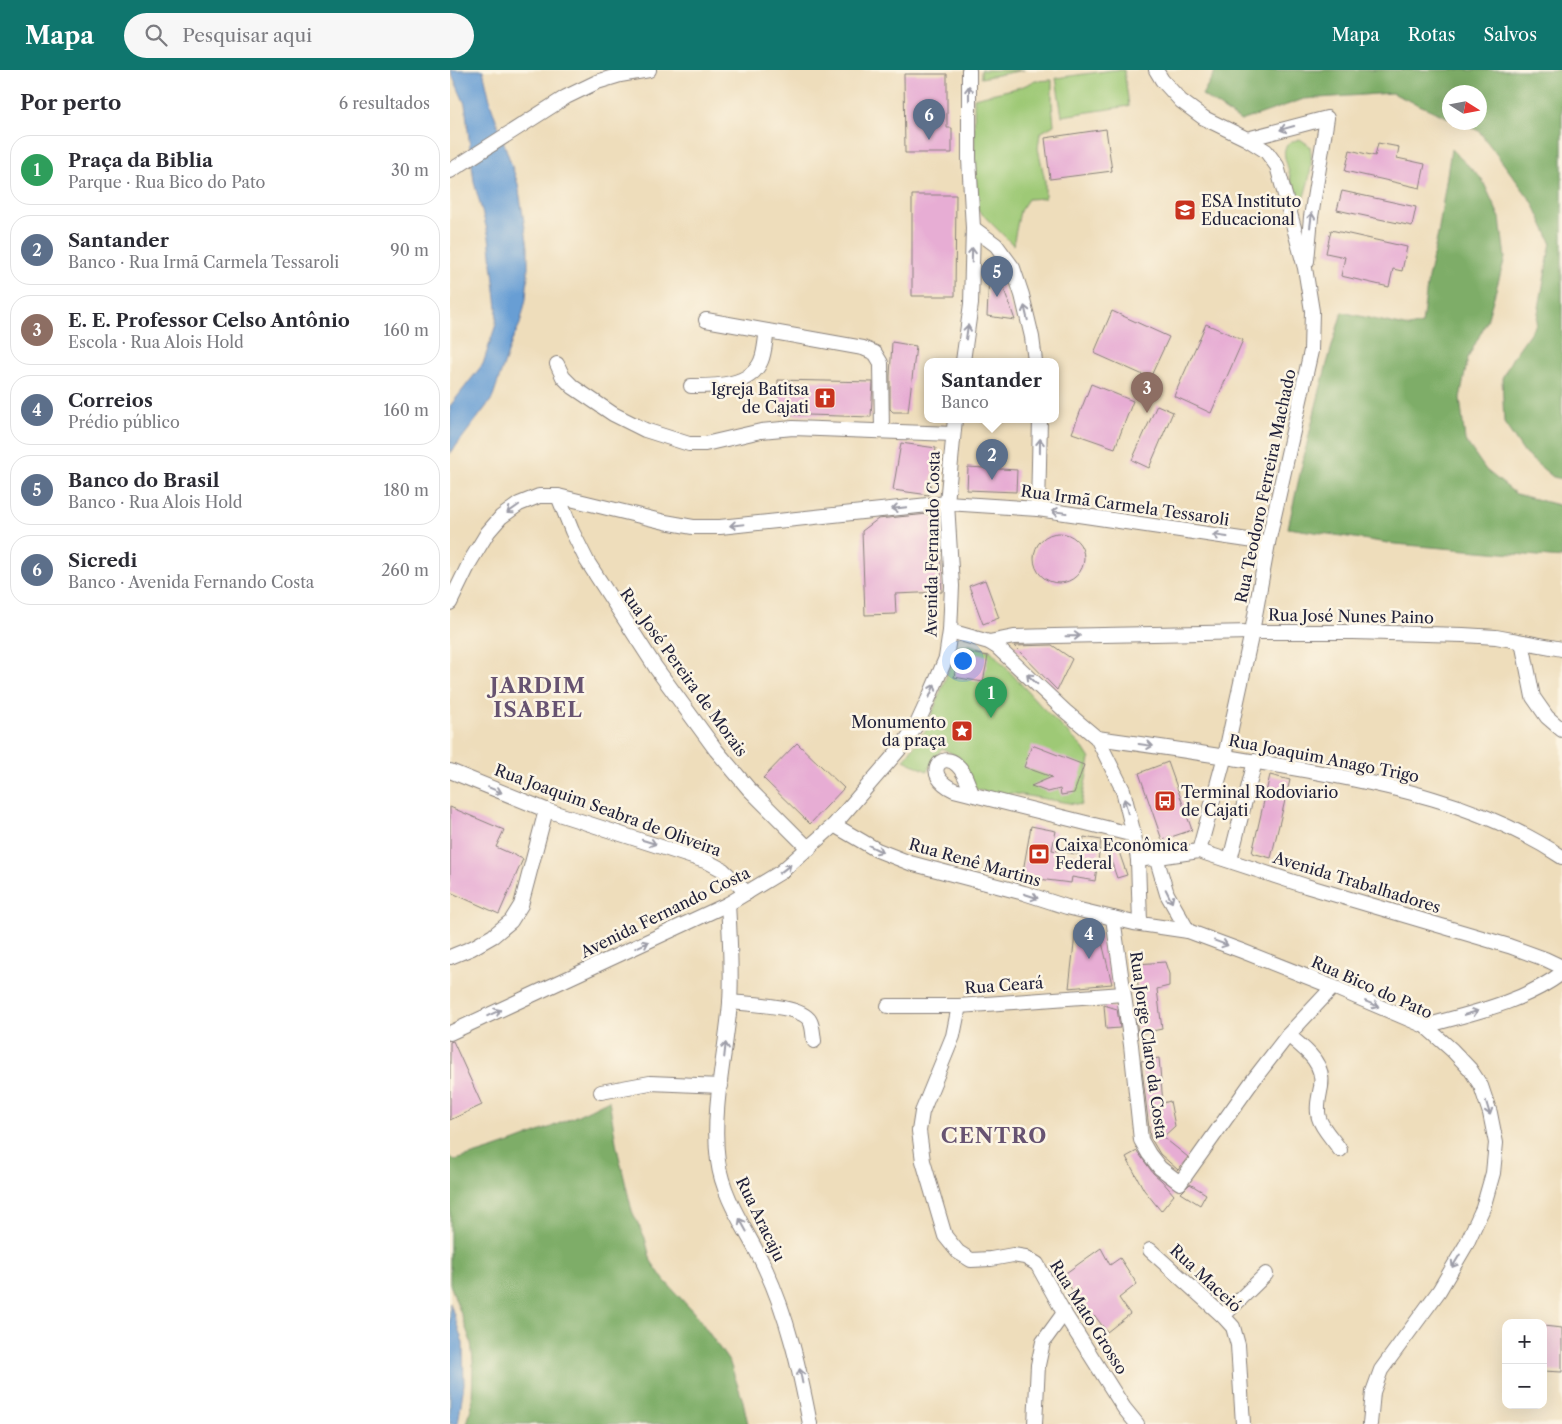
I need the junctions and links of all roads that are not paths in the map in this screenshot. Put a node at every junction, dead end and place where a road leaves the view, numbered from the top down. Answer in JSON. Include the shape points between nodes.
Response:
{"nodes":[{"id":1,"x":649,"y":70,"type":"edge"},
{"id":2,"x":969,"y":70,"type":"edge"},
{"id":3,"x":1156,"y":70,"type":"edge"},
{"id":4,"x":1247,"y":139,"type":"junction"},
{"id":5,"x":450,"y":171,"type":"edge"},
{"id":6,"x":973,"y":228,"type":"junction"},
{"id":7,"x":1305,"y":268,"type":"junction"},
{"id":8,"x":706,"y":320,"type":"dead end"},
{"id":9,"x":767,"y":331,"type":"junction"},
{"id":10,"x":963,"y":358,"type":"edge"},
{"id":11,"x":1035,"y":358,"type":"edge"},
{"id":12,"x":556,"y":364,"type":"dead end"},
{"id":13,"x":691,"y":386,"type":"dead end"},
{"id":14,"x":954,"y":423,"type":"edge"},
{"id":15,"x":1040,"y":423,"type":"edge"},
{"id":16,"x":882,"y":431,"type":"junction"},
{"id":17,"x":953,"y":434,"type":"junction"},
{"id":18,"x":558,"y":496,"type":"junction"},
{"id":19,"x":947,"y":503,"type":"junction"},
{"id":20,"x":1038,"y":509,"type":"junction"},
{"id":21,"x":1268,"y":543,"type":"junction"},
{"id":22,"x":450,"y":603,"type":"edge"},
{"id":23,"x":950,"y":631,"type":"junction"},
{"id":24,"x":1252,"y":632,"type":"junction"},
{"id":25,"x":989,"y":642,"type":"junction"},
{"id":26,"x":1522,"y":642,"type":"junction"},
{"id":27,"x":1562,"y":649,"type":"edge"},
{"id":28,"x":1562,"y":730,"type":"edge"},
{"id":29,"x":1097,"y":738,"type":"junction"},
{"id":30,"x":1225,"y":756,"type":"junction"},
{"id":31,"x":1255,"y":761,"type":"junction"},
{"id":32,"x":450,"y":771,"type":"edge"},
{"id":33,"x":972,"y":794,"type":"dead end"},
{"id":34,"x":546,"y":810,"type":"junction"},
{"id":35,"x":834,"y":825,"type":"junction"},
{"id":36,"x":1134,"y":835,"type":"junction"},
{"id":37,"x":809,"y":849,"type":"junction"},
{"id":38,"x":1199,"y":851,"type":"junction"},
{"id":39,"x":1156,"y":857,"type":"junction"},
{"id":40,"x":1562,"y":857,"type":"edge"},
{"id":41,"x":1138,"y":860,"type":"junction"},
{"id":42,"x":1230,"y":860,"type":"junction"},
{"id":43,"x":747,"y":893,"type":"junction"},
{"id":44,"x":728,"y":904,"type":"junction"},
{"id":45,"x":1113,"y":918,"type":"junction"},
{"id":46,"x":1140,"y":924,"type":"junction"},
{"id":47,"x":1188,"y":932,"type":"junction"},
{"id":48,"x":450,"y":957,"type":"edge"},
{"id":49,"x":1562,"y":967,"type":"edge"},
{"id":50,"x":1562,"y":973,"type":"edge"},
{"id":51,"x":1333,"y":987,"type":"junction"},
{"id":52,"x":1123,"y":994,"type":"junction"},
{"id":53,"x":730,"y":1002,"type":"junction"},
{"id":54,"x":888,"y":1006,"type":"dead end"},
{"id":55,"x":959,"y":1006,"type":"junction"},
{"id":56,"x":1425,"y":1026,"type":"junction"},
{"id":57,"x":450,"y":1033,"type":"edge"},
{"id":58,"x":1288,"y":1035,"type":"junction"},
{"id":59,"x":814,"y":1041,"type":"dead end"},
{"id":60,"x":721,"y":1086,"type":"junction"},
{"id":61,"x":601,"y":1092,"type":"dead end"},
{"id":62,"x":1340,"y":1150,"type":"dead end"},
{"id":63,"x":1150,"y":1250,"type":"dead end"},
{"id":64,"x":1266,"y":1274,"type":"dead end"},
{"id":65,"x":1064,"y":1313,"type":"junction"},
{"id":66,"x":1223,"y":1316,"type":"junction"},
{"id":67,"x":810,"y":1424,"type":"edge"},
{"id":68,"x":1035,"y":1424,"type":"edge"},
{"id":69,"x":1137,"y":1424,"type":"edge"},
{"id":70,"x":1243,"y":1424,"type":"edge"},
{"id":71,"x":1370,"y":1424,"type":"edge"}],
"edges":[{"from":1,"to":5,"type":"street","via":[[597,82],[566,97]]},
{"from":6,"to":2,"type":"street","one_way":true},
{"from":3,"to":4,"type":"street","name":"Rua Teodoro Ferreira Machado","via":[[1180,101],[1211,122]]},
{"from":4,"to":7,"type":"street","name":"Rua Teodoro Ferreira Machado","via":[[1266,151],[1277,166]]},
{"from":7,"to":4,"type":"street","one_way":true,"via":[[1327,118]]},
{"from":10,"to":6,"type":"street","one_way":true,"via":[[971,304]]},
{"from":11,"to":6,"type":"street","one_way":true,"via":[[1013,268],[996,245]]},
{"from":7,"to":21,"type":"street","name":"Rua Teodoro Ferreira Machado","via":[[1312,311],[1311,351]]},
{"from":8,"to":9,"type":"street"},
{"from":9,"to":13,"type":"street","via":[[761,361],[753,373],[728,383]]},
{"from":9,"to":16,"type":"street","via":[[863,348],[874,354],[881,363]]},
{"from":12,"to":16,"type":"street","via":[[573,387],[613,414],[645,430],[689,444],[793,428]]},
{"from":14,"to":17,"type":"street","name":"Avenida Fernando Costa"},
{"from":20,"to":15,"type":"street","one_way":true},
{"from":16,"to":17,"type":"street"},
{"from":17,"to":19,"type":"street","name":"Avenida Fernando Costa"},
{"from":19,"to":18,"type":"street","one_way":true,"via":[[720,527],[693,527]]},
{"from":18,"to":22,"type":"street","one_way":true,"via":[[539,496],[519,504],[501,517],[471,560]]},
{"from":18,"to":37,"type":"street","name":"Rua José Pereira de Morais","via":[[586,560],[656,668],[716,750],[749,789]]},
{"from":19,"to":20,"type":"street","name":"Rua Irmã Carmela Tessaroli"},
{"from":19,"to":23,"type":"street","name":"Avenida Fernando Costa","via":[[952,586]]},
{"from":21,"to":20,"type":"street","name":"Rua Irmã Carmela Tessaroli","one_way":true},
{"from":21,"to":24,"type":"street","name":"Rua Teodoro Ferreira Machado"},
{"from":23,"to":25,"type":"street"},
{"from":35,"to":23,"type":"street","name":"Avenida Fernando Costa","one_way":true,"via":[[903,745],[916,724],[946,658]]},
{"from":25,"to":24,"type":"street","name":"Rua José Nunes Paino","one_way":true,"via":[[1014,637]]},
{"from":24,"to":26,"type":"street","name":"Rua José Nunes Paino","via":[[1463,635]]},
{"from":24,"to":30,"type":"street","name":"Rua Teodoro Ferreira Machado"},
{"from":29,"to":25,"type":"street","one_way":true},
{"from":26,"to":27,"type":"street","name":"Rua José Nunes Paino"},
{"from":26,"to":28,"type":"street","via":[[1533,697],[1547,717]]},
{"from":29,"to":30,"type":"street","name":"Rua Joaquim Anago Trigo","one_way":true},
{"from":36,"to":29,"type":"street","one_way":true,"via":[[1123,790]]},
{"from":30,"to":31,"type":"street","name":"Rua Joaquim Anago Trigo"},
{"from":30,"to":38,"type":"street","name":"Rua Teodoro Ferreira Machado"},
{"from":31,"to":40,"type":"street","name":"Rua Joaquim Anago Trigo","via":[[1415,792],[1489,819]]},
{"from":31,"to":42,"type":"street"},
{"from":32,"to":34,"type":"street","name":"Rua Joaquim Seabra de Oliveira","one_way":true},
{"from":33,"to":36,"type":"street"},
{"from":34,"to":43,"type":"street","name":"Rua Joaquim Seabra de Oliveira","one_way":true,"via":[[708,862],[723,870]]},
{"from":34,"to":48,"type":"street","via":[[520,905],[511,921],[493,936]]},
{"from":35,"to":37,"type":"street","name":"Avenida Fernando Costa"},
{"from":35,"to":45,"type":"street","name":"Rua Renê Martins","one_way":true,"via":[[877,850],[910,863]]},
{"from":36,"to":41,"type":"street"},
{"from":43,"to":37,"type":"street","name":"Avenida Fernando Costa","one_way":true,"via":[[781,872]]},
{"from":38,"to":39,"type":"street","name":"Avenida Trabalhadores"},
{"from":38,"to":42,"type":"street","name":"Avenida Trabalhadores"},
{"from":39,"to":41,"type":"street","name":"Avenida Trabalhadores"},
{"from":39,"to":47,"type":"street","one_way":true,"via":[[1167,894]]},
{"from":41,"to":46,"type":"street"},
{"from":42,"to":49,"type":"street","name":"Avenida Trabalhadores","via":[[1509,946]]},
{"from":43,"to":44,"type":"street","name":"Avenida Fernando Costa"},
{"from":44,"to":53,"type":"street","name":"Rua Aracaju"},
{"from":57,"to":44,"type":"street","name":"Avenida Fernando Costa","one_way":true},
{"from":45,"to":46,"type":"street","name":"Rua Renê Martins"},
{"from":45,"to":52,"type":"street","name":"Rua Jorge Claro da Costa"},
{"from":46,"to":47,"type":"street","name":"Rua Bico do Pato"},
{"from":47,"to":51,"type":"street","name":"Rua Bico do Pato","one_way":true},
{"from":56,"to":50,"type":"street","one_way":true,"via":[[1511,1001]]},
{"from":51,"to":56,"type":"street","name":"Rua Bico do Pato","one_way":true},
{"from":51,"to":58,"type":"street","name":"Rua Jorge Claro da Costa"},
{"from":52,"to":55,"type":"street","name":"Rua Ceará"},
{"from":52,"to":58,"type":"street","name":"Rua Jorge Claro da Costa","via":[[1141,1140],[1160,1168],[1180,1183]]},
{"from":53,"to":59,"type":"street","via":[[804,1015],[811,1022]]},
{"from":60,"to":53,"type":"street","name":"Rua Aracaju","one_way":true},
{"from":54,"to":55,"type":"street","name":"Rua Ceará"},
{"from":55,"to":65,"type":"street","name":"Rua Mato Grosso","via":[[953,1036],[922,1112],[919,1131],[945,1236],[958,1252],[972,1260],[1012,1255],[1025,1257],[1037,1264]]},
{"from":56,"to":71,"type":"street","name":"Rua Bico do Pato","one_way":true,"via":[[1470,1069],[1481,1086],[1496,1144],[1493,1173],[1483,1208],[1466,1245],[1438,1291],[1381,1370],[1373,1392]]},
{"from":58,"to":62,"type":"street","via":[[1320,1066],[1320,1121]]},
{"from":60,"to":61,"type":"street","via":[[650,1083]]},
{"from":67,"to":60,"type":"street","name":"Rua Aracaju","one_way":true,"via":[[798,1365],[780,1306],[766,1268],[729,1198],[721,1174],[717,1133]]},
{"from":63,"to":66,"type":"street","name":"Rua Maceió"},
{"from":64,"to":66,"type":"street"},
{"from":65,"to":68,"type":"street","via":[[1043,1342],[1038,1366]]},
{"from":65,"to":69,"type":"street","name":"Rua Mato Grosso"},
{"from":66,"to":70,"type":"street","name":"Rua Maceió","via":[[1233,1328],[1238,1344]]}]}
